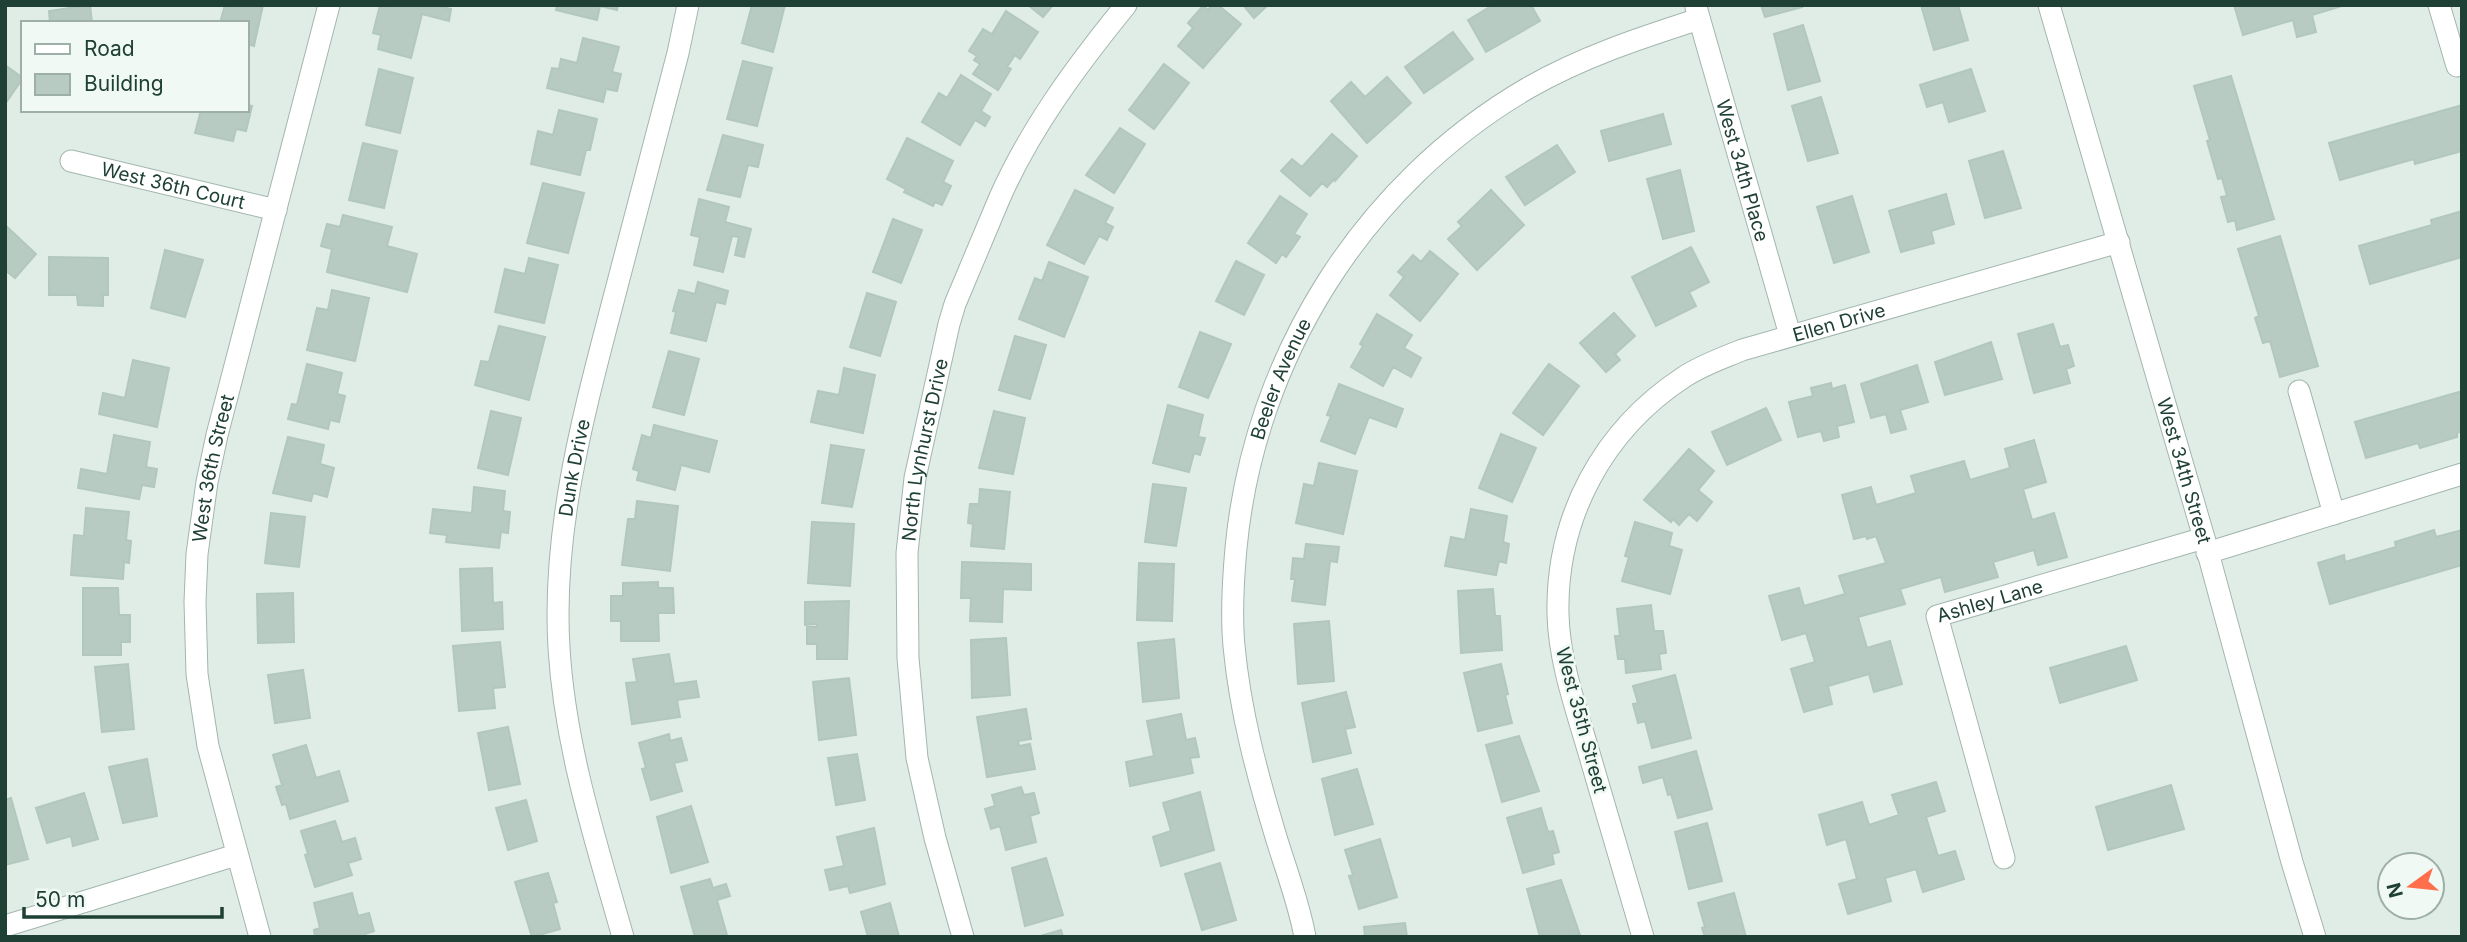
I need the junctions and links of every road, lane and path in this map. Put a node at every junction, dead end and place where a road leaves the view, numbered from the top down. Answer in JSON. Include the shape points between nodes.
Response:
{"nodes":[{"id":1,"x":329,"y":5,"type":"edge"},
{"id":2,"x":688,"y":5,"type":"edge"},
{"id":3,"x":1126,"y":5,"type":"edge"},
{"id":4,"x":2439,"y":5,"type":"edge"},
{"id":5,"x":2055,"y":7,"type":"edge"},
{"id":6,"x":1698,"y":12,"type":"edge"},
{"id":7,"x":2457,"y":66,"type":"dead end"},
{"id":8,"x":71,"y":161,"type":"dead end"},
{"id":9,"x":276,"y":210,"type":"junction"},
{"id":10,"x":2119,"y":242,"type":"junction"},
{"id":11,"x":1790,"y":335,"type":"junction"},
{"id":12,"x":2299,"y":391,"type":"dead end"},
{"id":13,"x":1597,"y":464,"type":"joint"},
{"id":14,"x":2462,"y":474,"type":"edge"},
{"id":15,"x":2334,"y":514,"type":"junction"},
{"id":16,"x":2206,"y":545,"type":"junction"},
{"id":17,"x":236,"y":855,"type":"junction"},
{"id":18,"x":2004,"y":858,"type":"dead end"},
{"id":19,"x":5,"y":926,"type":"edge"},
{"id":20,"x":260,"y":937,"type":"edge"},
{"id":21,"x":624,"y":937,"type":"edge"},
{"id":22,"x":963,"y":937,"type":"edge"},
{"id":23,"x":1305,"y":937,"type":"edge"},
{"id":24,"x":1643,"y":937,"type":"edge"},
{"id":25,"x":2315,"y":937,"type":"edge"}],
"edges":[{"from":1,"to":9,"type":"street","name":"West 36th Street"},
{"from":2,"to":21,"type":"street","name":"Dunk Drive","via":[[578,432],[558,574],[559,647],[569,738]]},
{"from":3,"to":22,"type":"street","name":"North Lynhurst Drive","via":[[1079,63],[1007,180],[955,304],[915,478],[906,593],[914,729],[924,794]]},
{"from":4,"to":7,"type":"street"},
{"from":5,"to":10,"type":"street","name":"West 34th Street"},
{"from":6,"to":11,"type":"street","name":"West 34th Place"},
{"from":6,"to":23,"type":"street","name":"Beeler Avenue","via":[[1554,74],[1465,131],[1377,212],[1335,269],[1282,365],[1243,493],[1232,614],[1248,735]]},
{"from":8,"to":9,"type":"street","name":"West 36th Court"},
{"from":9,"to":17,"type":"street","name":"West 36th Street","via":[[217,435],[197,554],[197,674],[208,746]]},
{"from":10,"to":11,"type":"street","name":"Ellen Drive"},
{"from":10,"to":16,"type":"street","name":"West 34th Street"},
{"from":11,"to":13,"type":"street","name":"Ellen Drive","via":[[1742,350],[1686,376],[1637,415]]},
{"from":12,"to":15,"type":"street"},
{"from":13,"to":24,"type":"street","name":"West 35th Street","via":[[1564,542],[1559,626],[1570,687]]},
{"from":14,"to":15,"type":"street","name":"Ashley Lane"},
{"from":15,"to":16,"type":"street","name":"Ashley Lane"},
{"from":16,"to":18,"type":"street","name":"Ashley Lane","via":[[1937,616]]},
{"from":16,"to":25,"type":"street","name":"West 34th Street"},
{"from":17,"to":19,"type":"street"},
{"from":17,"to":20,"type":"street","name":"West 36th Street"}]}
